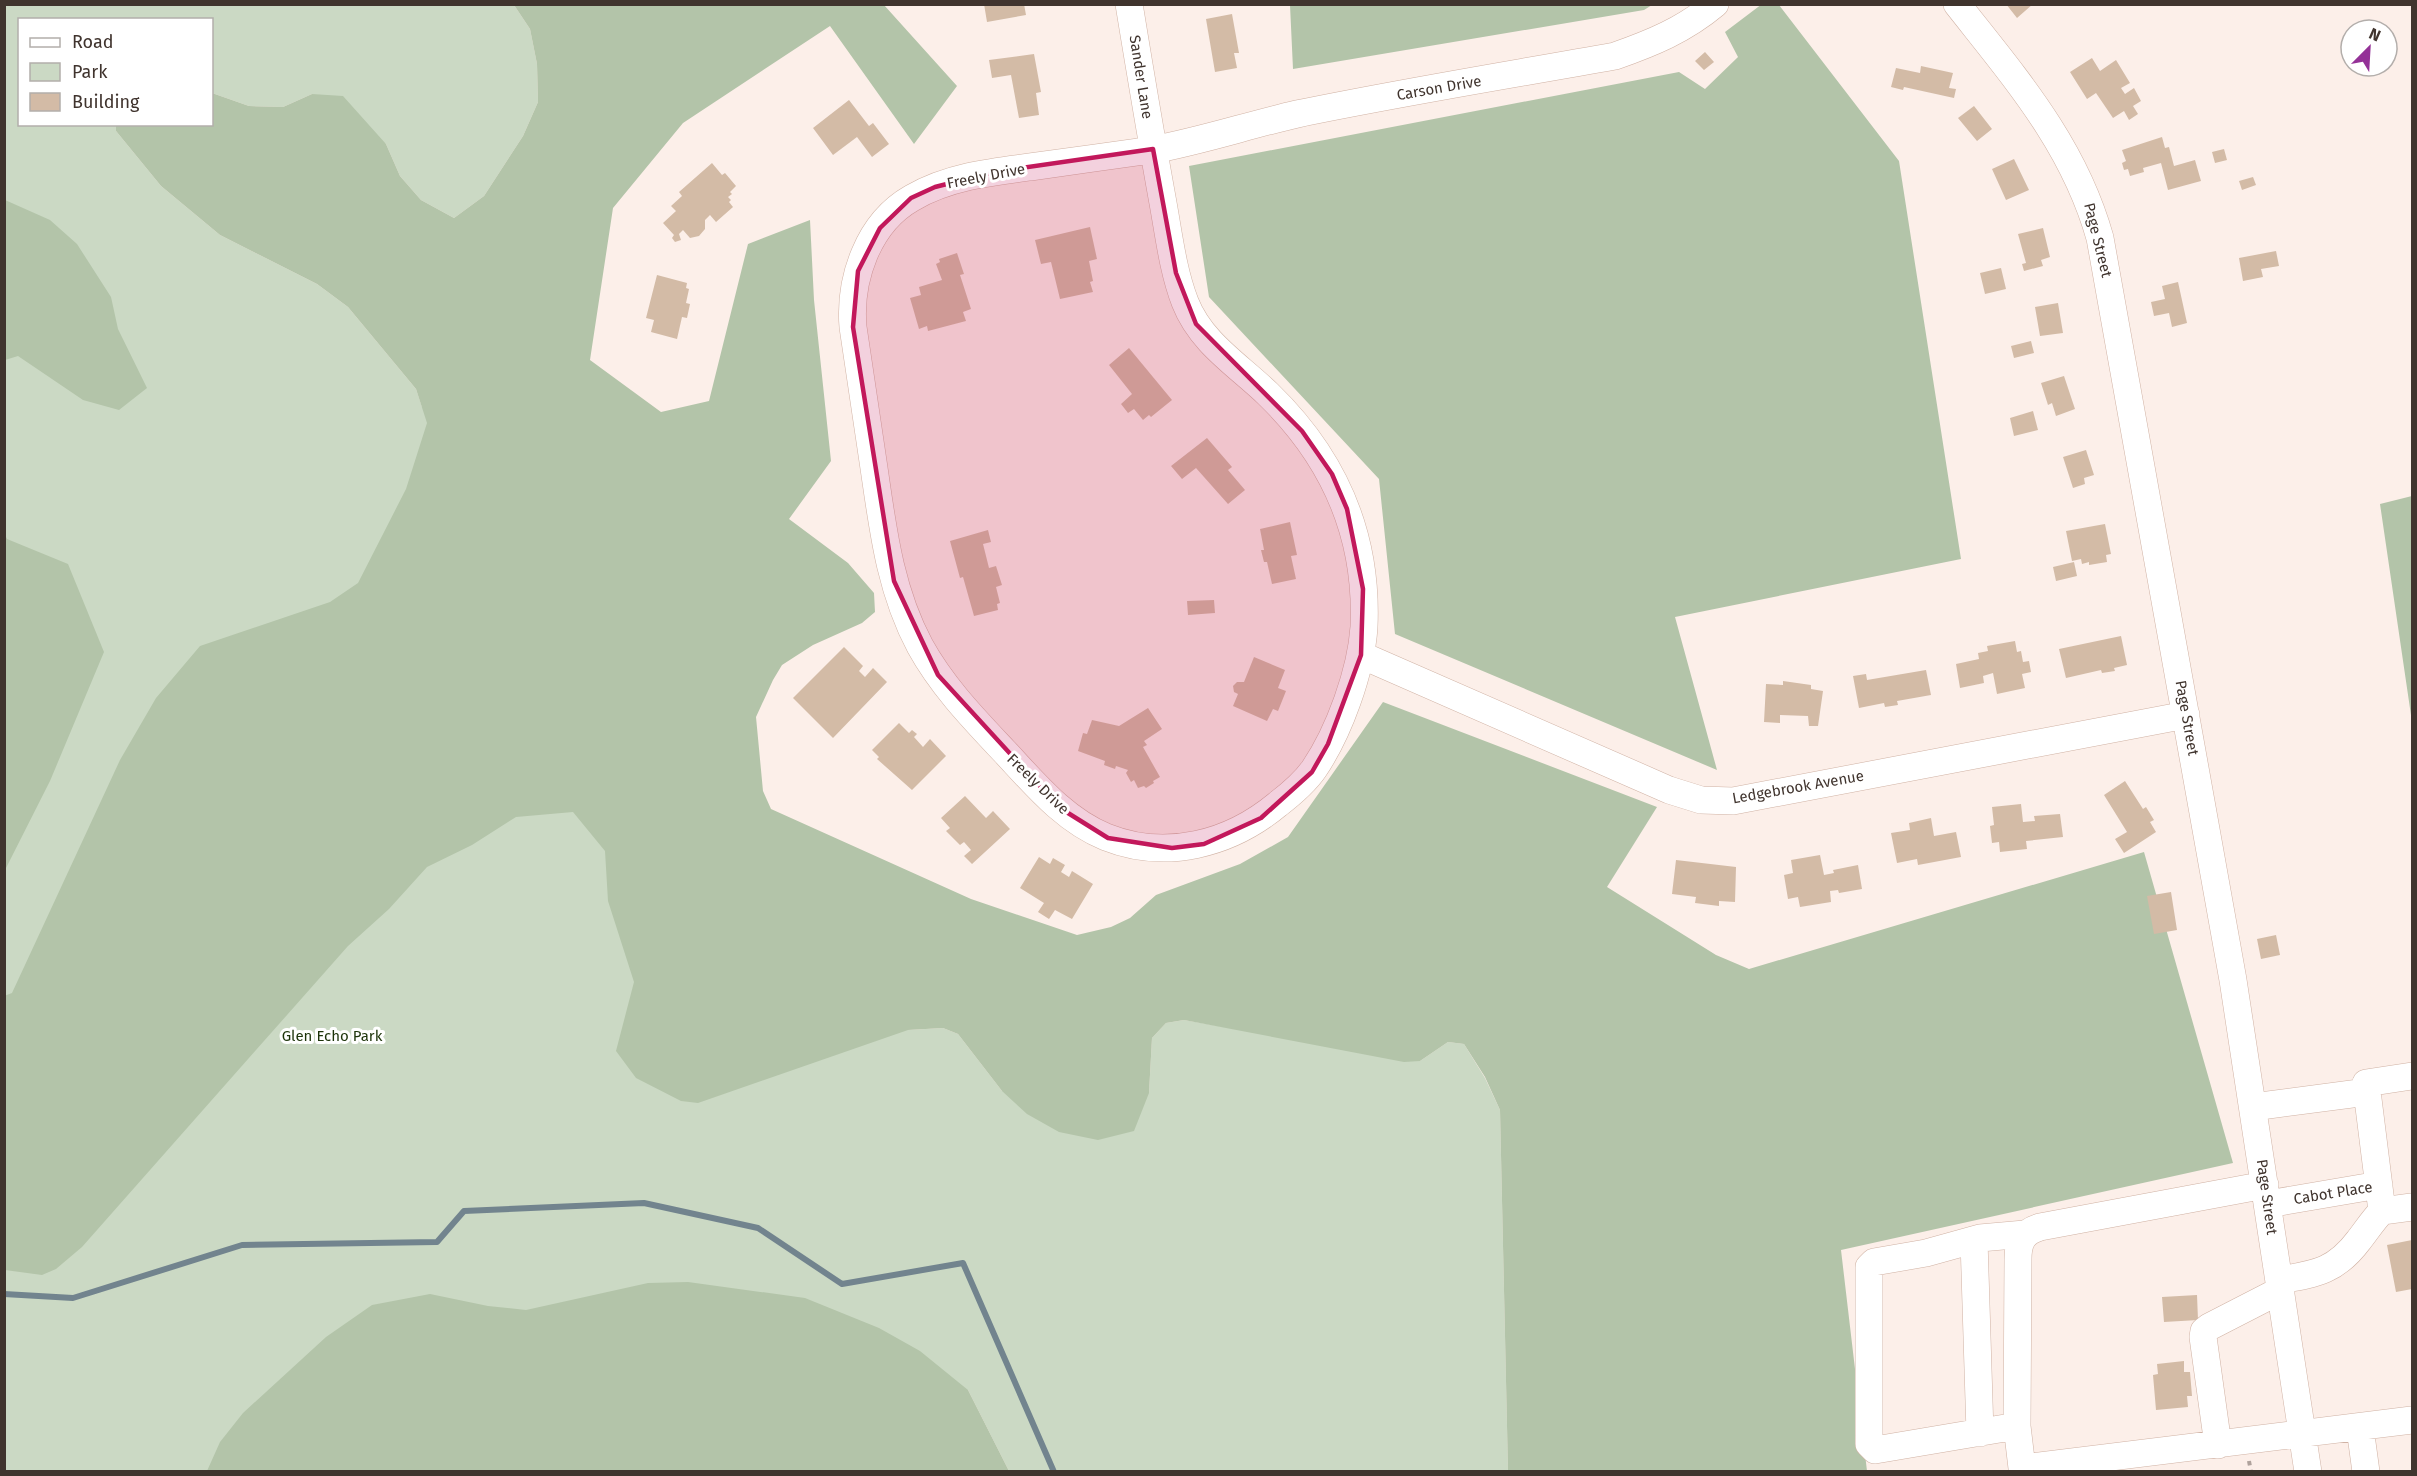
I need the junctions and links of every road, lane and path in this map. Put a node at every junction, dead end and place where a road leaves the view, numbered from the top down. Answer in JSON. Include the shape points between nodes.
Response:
{"nodes":[{"id":1,"x":1129,"y":4,"type":"edge"},
{"id":2,"x":1715,"y":4,"type":"edge"},
{"id":3,"x":1957,"y":4,"type":"edge"},
{"id":4,"x":1153,"y":149,"type":"junction"},
{"id":5,"x":1361,"y":655,"type":"junction"},
{"id":6,"x":2186,"y":715,"type":"junction"},
{"id":7,"x":2412,"y":1076,"type":"edge"},
{"id":8,"x":2367,"y":1092,"type":"junction"},
{"id":9,"x":2253,"y":1107,"type":"junction"},
{"id":10,"x":2266,"y":1194,"type":"junction"},
{"id":11,"x":2381,"y":1198,"type":"junction"},
{"id":12,"x":2412,"y":1207,"type":"edge"},
{"id":13,"x":2025,"y":1234,"type":"junction"},
{"id":14,"x":1974,"y":1240,"type":"junction"},
{"id":15,"x":2280,"y":1285,"type":"junction"},
{"id":16,"x":2412,"y":1420,"type":"edge"},
{"id":17,"x":2018,"y":1426,"type":"junction"},
{"id":18,"x":2360,"y":1428,"type":"junction"},
{"id":19,"x":1980,"y":1433,"type":"junction"},
{"id":20,"x":2303,"y":1435,"type":"junction"},
{"id":21,"x":2218,"y":1445,"type":"junction"},
{"id":22,"x":2022,"y":1470,"type":"edge"},
{"id":23,"x":2308,"y":1472,"type":"edge"},
{"id":24,"x":2366,"y":1472,"type":"edge"}],
"edges":[{"from":1,"to":4,"type":"street","name":"Sander Lane"},
{"from":2,"to":4,"type":"street","name":"Carson Drive","via":[[1694,22],[1656,42],[1615,56],[1296,115]]},
{"from":3,"to":6,"type":"street","name":"Page Street","via":[[2049,124],[2074,167],[2092,210],[2107,274]]},
{"from":4,"to":5,"type":"street","name":"Freely Drive","via":[[1176,273],[1196,324],[1217,350],[1269,395],[1302,431],[1332,474],[1347,509],[1364,589]]},
{"from":4,"to":5,"type":"street","name":"Freely Drive","via":[[994,172],[935,187],[894,211],[867,248],[852,295],[853,327],[886,553],[903,608],[938,675],[1039,788],[1083,825],[1108,838],[1140,846],[1172,848],[1222,838],[1261,819],[1289,795],[1312,772],[1328,744]]},
{"from":5,"to":6,"type":"street","name":"Ledgebrook Avenue","via":[[1669,790],[1701,800],[1733,801]]},
{"from":6,"to":9,"type":"street","name":"Page Street"},
{"from":7,"to":8,"type":"street","via":[[2366,1083]]},
{"from":8,"to":9,"type":"street"},
{"from":8,"to":11,"type":"street"},
{"from":9,"to":10,"type":"street","name":"Page Street"},
{"from":10,"to":11,"type":"street","name":"Cabot Place"},
{"from":10,"to":13,"type":"street","name":"Cabot Place","via":[[2040,1227]]},
{"from":10,"to":15,"type":"street","name":"Page Street"},
{"from":11,"to":12,"type":"street","name":"Cabot Place"},
{"from":11,"to":15,"type":"street","via":[[2372,1222],[2331,1267]]},
{"from":13,"to":14,"type":"street","name":"Cabot Place"},
{"from":13,"to":17,"type":"street","via":[[2018,1259]]},
{"from":14,"to":19,"type":"street"},
{"from":14,"to":19,"type":"street","name":"Cabot Place","via":[[1870,1264],[1869,1444],[1875,1450]]},
{"from":15,"to":20,"type":"street","name":"Page Street"},
{"from":15,"to":21,"type":"street","via":[[2204,1331]]},
{"from":16,"to":18,"type":"street"},
{"from":17,"to":19,"type":"street"},
{"from":17,"to":22,"type":"street"},
{"from":18,"to":20,"type":"street"},
{"from":18,"to":24,"type":"street"},
{"from":20,"to":21,"type":"street"},
{"from":20,"to":23,"type":"street","name":"Page Street"},
{"from":21,"to":22,"type":"street"}]}
